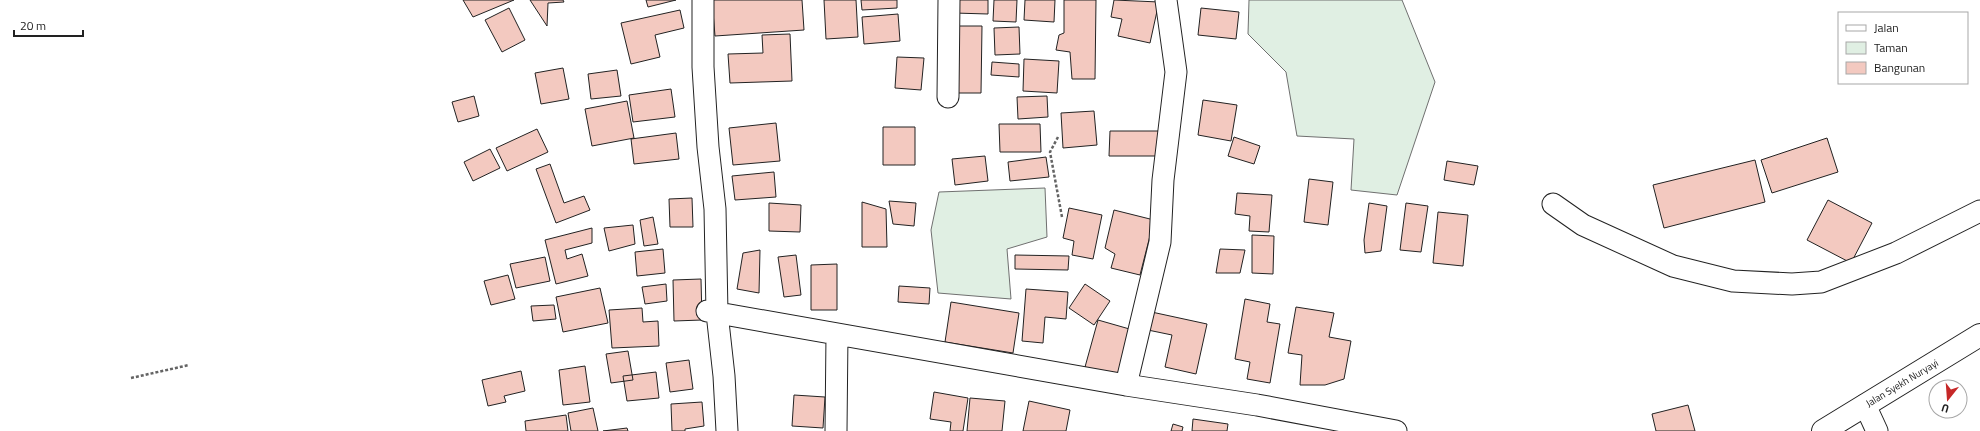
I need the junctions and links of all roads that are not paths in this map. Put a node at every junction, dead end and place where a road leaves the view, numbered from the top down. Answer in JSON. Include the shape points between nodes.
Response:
{"nodes":[{"id":1,"x":702,"y":0,"type":"edge"},
{"id":2,"x":949,"y":0,"type":"edge"},
{"id":3,"x":1166,"y":0,"type":"edge"},
{"id":4,"x":948,"y":97,"type":"dead end"},
{"id":5,"x":1553,"y":204,"type":"dead end"},
{"id":6,"x":1980,"y":211,"type":"edge"},
{"id":7,"x":712,"y":312,"type":"junction"},
{"id":8,"x":837,"y":334,"type":"junction"},
{"id":9,"x":1980,"y":335,"type":"edge"},
{"id":10,"x":1126,"y":385,"type":"junction"},
{"id":11,"x":1865,"y":405,"type":"junction"},
{"id":12,"x":727,"y":431,"type":"edge"},
{"id":13,"x":836,"y":431,"type":"edge"},
{"id":14,"x":1396,"y":431,"type":"edge"},
{"id":15,"x":1823,"y":431,"type":"edge"},
{"id":16,"x":1877,"y":431,"type":"edge"}],
"edges":[{"from":1,"to":7,"type":"street","via":[[703,67],[715,209]]},
{"from":2,"to":4,"type":"street"},
{"from":3,"to":10,"type":"street","via":[[1176,72],[1163,180],[1160,242]]},
{"from":5,"to":6,"type":"street","via":[[1583,225],[1673,266],[1733,281],[1792,284],[1821,282],[1896,253]]},
{"from":7,"to":8,"type":"street"},
{"from":7,"to":12,"type":"street","via":[[725,390]]},
{"from":8,"to":10,"type":"street"},
{"from":8,"to":13,"type":"street"},
{"from":9,"to":11,"type":"main road","name":"Jalan Syekh Nuryayi"},
{"from":10,"to":14,"type":"street","via":[[1257,405]]},
{"from":11,"to":15,"type":"main road","name":"Jalan Syekh Nuryayi"},
{"from":11,"to":16,"type":"street"}]}
